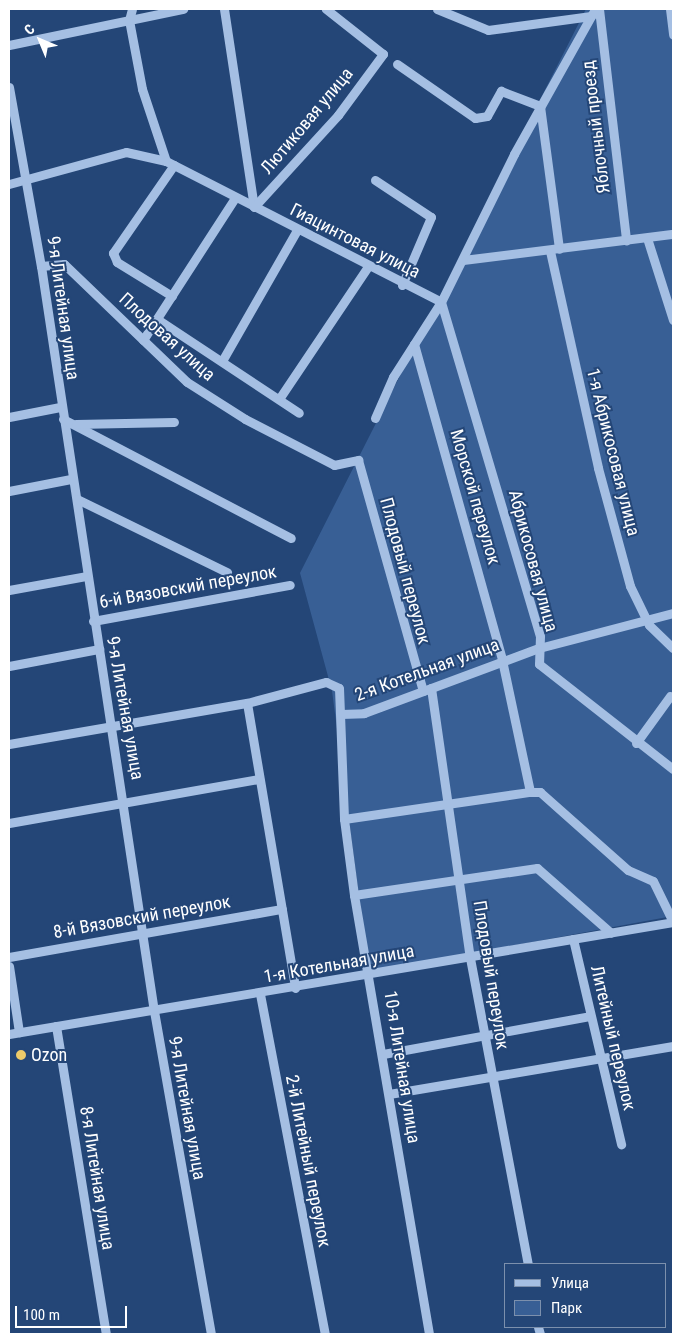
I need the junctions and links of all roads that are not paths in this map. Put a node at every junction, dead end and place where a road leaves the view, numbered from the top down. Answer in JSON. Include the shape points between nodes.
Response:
{"nodes":[{"id":1,"x":132,"y":9,"type":"edge"},
{"id":2,"x":183,"y":9,"type":"edge"},
{"id":3,"x":224,"y":9,"type":"edge"},
{"id":4,"x":326,"y":9,"type":"edge"},
{"id":5,"x":438,"y":9,"type":"edge"},
{"id":6,"x":670,"y":9,"type":"edge"},
{"id":7,"x":595,"y":11,"type":"edge"},
{"id":8,"x":129,"y":20,"type":"junction"},
{"id":9,"x":673,"y":35,"type":"edge"},
{"id":10,"x":9,"y":45,"type":"edge"},
{"id":11,"x":397,"y":64,"type":"dead end"},
{"id":12,"x":9,"y":87,"type":"edge"},
{"id":13,"x":540,"y":106,"type":"junction"},
{"id":14,"x":11,"y":124,"type":"edge"},
{"id":15,"x":170,"y":163,"type":"junction"},
{"id":16,"x":27,"y":179,"type":"junction"},
{"id":17,"x":375,"y":180,"type":"dead end"},
{"id":18,"x":9,"y":184,"type":"edge"},
{"id":19,"x":236,"y":198,"type":"junction"},
{"id":20,"x":254,"y":207,"type":"junction"},
{"id":21,"x":297,"y":230,"type":"junction"},
{"id":22,"x":673,"y":234,"type":"edge"},
{"id":23,"x":647,"y":238,"type":"junction"},
{"id":24,"x":626,"y":240,"type":"junction"},
{"id":25,"x":555,"y":250,"type":"junction"},
{"id":26,"x":463,"y":260,"type":"junction"},
{"id":27,"x":41,"y":266,"type":"junction"},
{"id":28,"x":367,"y":268,"type":"junction"},
{"id":29,"x":402,"y":285,"type":"junction"},
{"id":30,"x":172,"y":296,"type":"junction"},
{"id":31,"x":441,"y":302,"type":"junction"},
{"id":32,"x":157,"y":319,"type":"junction"},
{"id":33,"x":673,"y":320,"type":"edge"},
{"id":34,"x":143,"y":340,"type":"junction"},
{"id":35,"x":414,"y":344,"type":"junction"},
{"id":36,"x":222,"y":361,"type":"junction"},
{"id":37,"x":279,"y":400,"type":"junction"},
{"id":38,"x":60,"y":407,"type":"junction"},
{"id":39,"x":299,"y":413,"type":"dead end"},
{"id":40,"x":9,"y":416,"type":"edge"},
{"id":41,"x":376,"y":418,"type":"dead end"},
{"id":42,"x":63,"y":419,"type":"junction"},
{"id":43,"x":174,"y":422,"type":"dead end"},
{"id":44,"x":73,"y":424,"type":"junction"},
{"id":45,"x":358,"y":460,"type":"joint"},
{"id":46,"x":71,"y":479,"type":"junction"},
{"id":47,"x":9,"y":491,"type":"edge"},
{"id":48,"x":77,"y":499,"type":"junction"},
{"id":49,"x":291,"y":538,"type":"dead end"},
{"id":50,"x":227,"y":572,"type":"dead end"},
{"id":51,"x":86,"y":576,"type":"junction"},
{"id":52,"x":290,"y":585,"type":"dead end"},
{"id":53,"x":9,"y":590,"type":"edge"},
{"id":54,"x":673,"y":614,"type":"edge"},
{"id":55,"x":646,"y":619,"type":"junction"},
{"id":56,"x":93,"y":621,"type":"junction"},
{"id":57,"x":539,"y":648,"type":"junction"},
{"id":58,"x":673,"y":648,"type":"edge"},
{"id":59,"x":99,"y":649,"type":"junction"},
{"id":60,"x":502,"y":660,"type":"junction"},
{"id":61,"x":9,"y":666,"type":"edge"},
{"id":62,"x":427,"y":689,"type":"junction"},
{"id":63,"x":670,"y":696,"type":"dead end"},
{"id":64,"x":246,"y":704,"type":"junction"},
{"id":65,"x":341,"y":714,"type":"junction"},
{"id":66,"x":113,"y":726,"type":"junction"},
{"id":67,"x":636,"y":743,"type":"junction"},
{"id":68,"x":9,"y":744,"type":"edge"},
{"id":69,"x":673,"y":770,"type":"edge"},
{"id":70,"x":259,"y":779,"type":"junction"},
{"id":71,"x":530,"y":792,"type":"junction"},
{"id":72,"x":124,"y":800,"type":"junction"},
{"id":73,"x":451,"y":804,"type":"junction"},
{"id":74,"x":344,"y":819,"type":"junction"},
{"id":75,"x":9,"y":822,"type":"edge"},
{"id":76,"x":460,"y":879,"type":"junction"},
{"id":77,"x":354,"y":895,"type":"junction"},
{"id":78,"x":282,"y":909,"type":"junction"},
{"id":79,"x":673,"y":922,"type":"edge"},
{"id":80,"x":611,"y":933,"type":"junction"},
{"id":81,"x":145,"y":934,"type":"junction"},
{"id":82,"x":574,"y":939,"type":"junction"},
{"id":83,"x":9,"y":957,"type":"edge"},
{"id":84,"x":470,"y":958,"type":"junction"},
{"id":85,"x":9,"y":966,"type":"edge"},
{"id":86,"x":371,"y":975,"type":"junction"},
{"id":87,"x":296,"y":988,"type":"junction"},
{"id":88,"x":260,"y":994,"type":"junction"},
{"id":89,"x":154,"y":1011,"type":"junction"},
{"id":90,"x":590,"y":1016,"type":"junction"},
{"id":91,"x":56,"y":1026,"type":"junction"},
{"id":92,"x":19,"y":1032,"type":"junction"},
{"id":93,"x":9,"y":1034,"type":"edge"},
{"id":94,"x":485,"y":1036,"type":"junction"},
{"id":95,"x":673,"y":1046,"type":"edge"},
{"id":96,"x":383,"y":1054,"type":"junction"},
{"id":97,"x":600,"y":1057,"type":"junction"},
{"id":98,"x":491,"y":1076,"type":"junction"},
{"id":99,"x":389,"y":1094,"type":"junction"},
{"id":100,"x":620,"y":1144,"type":"dead end"},
{"id":101,"x":528,"y":1263,"type":"edge"},
{"id":102,"x":106,"y":1334,"type":"edge"},
{"id":103,"x":212,"y":1334,"type":"edge"},
{"id":104,"x":325,"y":1334,"type":"edge"},
{"id":105,"x":429,"y":1334,"type":"edge"}],
"edges":[{"from":1,"to":8,"type":"street"},
{"from":2,"to":8,"type":"street"},
{"from":3,"to":20,"type":"street"},
{"from":4,"to":20,"type":"street","name":"Лютиковая улица","via":[[383,54],[338,115]]},
{"from":5,"to":7,"type":"street","via":[[488,30]]},
{"from":6,"to":9,"type":"street"},
{"from":7,"to":13,"type":"street"},
{"from":7,"to":24,"type":"street","name":"Яблочный проезд"},
{"from":8,"to":10,"type":"street"},
{"from":8,"to":15,"type":"street","via":[[142,89]]},
{"from":11,"to":13,"type":"street","via":[[475,118],[487,116],[501,91]]},
{"from":12,"to":14,"type":"street","name":"9-я Литейная улица"},
{"from":13,"to":25,"type":"street","name":"1-я Абрикосовая улица"},
{"from":13,"to":26,"type":"street"},
{"from":14,"to":16,"type":"street","name":"9-я Литейная улица"},
{"from":15,"to":16,"type":"street","name":"Гиацинтовая улица","via":[[126,152]]},
{"from":15,"to":19,"type":"street","name":"Гиацинтовая улица"},
{"from":15,"to":30,"type":"street","via":[[113,253],[117,262]]},
{"from":16,"to":18,"type":"street","name":"Гиацинтовая улица"},
{"from":16,"to":27,"type":"street","name":"9-я Литейная улица"},
{"from":17,"to":29,"type":"street","via":[[431,217]]},
{"from":19,"to":20,"type":"street","name":"Гиацинтовая улица"},
{"from":19,"to":30,"type":"street"},
{"from":20,"to":21,"type":"street","name":"Гиацинтовая улица"},
{"from":21,"to":28,"type":"street","name":"Гиацинтовая улица"},
{"from":21,"to":36,"type":"street"},
{"from":22,"to":23,"type":"street"},
{"from":23,"to":24,"type":"street"},
{"from":23,"to":33,"type":"street"},
{"from":24,"to":25,"type":"street"},
{"from":25,"to":26,"type":"street"},
{"from":25,"to":55,"type":"street","name":"1-я Абрикосовая улица","via":[[598,468],[630,586]]},
{"from":26,"to":31,"type":"street"},
{"from":27,"to":34,"type":"street","name":"Плодовая улица","via":[[64,264]]},
{"from":27,"to":38,"type":"street","name":"9-я Литейная улица"},
{"from":28,"to":29,"type":"street","name":"Гиацинтовая улица"},
{"from":28,"to":37,"type":"street"},
{"from":29,"to":31,"type":"street","name":"Гиацинтовая улица"},
{"from":30,"to":32,"type":"street"},
{"from":31,"to":35,"type":"street"},
{"from":31,"to":57,"type":"street","name":"Абрикосовая улица","via":[[540,636]]},
{"from":32,"to":34,"type":"street"},
{"from":32,"to":36,"type":"street"},
{"from":34,"to":45,"type":"street","name":"Плодовая улица","via":[[187,382],[245,419],[334,465]]},
{"from":35,"to":41,"type":"street"},
{"from":35,"to":60,"type":"street","name":"Морской переулок"},
{"from":36,"to":37,"type":"street"},
{"from":37,"to":39,"type":"street"},
{"from":38,"to":40,"type":"street"},
{"from":38,"to":42,"type":"street","name":"9-я Литейная улица"},
{"from":42,"to":44,"type":"street"},
{"from":42,"to":46,"type":"street","name":"9-я Литейная улица"},
{"from":43,"to":44,"type":"street"},
{"from":44,"to":49,"type":"street"},
{"from":45,"to":62,"type":"street","name":"Плодовый переулок"},
{"from":46,"to":47,"type":"street"},
{"from":46,"to":48,"type":"street","name":"9-я Литейная улица"},
{"from":48,"to":50,"type":"street"},
{"from":48,"to":51,"type":"street","name":"9-я Литейная улица"},
{"from":51,"to":53,"type":"street"},
{"from":51,"to":56,"type":"street","name":"9-я Литейная улица"},
{"from":52,"to":56,"type":"street","name":"6-й Вязовский переулок"},
{"from":54,"to":55,"type":"street","name":"2-я Котельная улица"},
{"from":55,"to":57,"type":"street","name":"2-я Котельная улица"},
{"from":55,"to":58,"type":"street","name":"1-я Абрикосовая улица"},
{"from":56,"to":59,"type":"street","name":"9-я Литейная улица"},
{"from":57,"to":60,"type":"street","name":"2-я Котельная улица"},
{"from":57,"to":67,"type":"street","name":"Абрикосовая улица","via":[[540,667]]},
{"from":59,"to":61,"type":"street"},
{"from":59,"to":66,"type":"street","name":"9-я Литейная улица"},
{"from":60,"to":62,"type":"street","name":"2-я Котельная улица"},
{"from":60,"to":71,"type":"street","name":"Морской переулок"},
{"from":62,"to":65,"type":"street","name":"2-я Котельная улица","via":[[364,712]]},
{"from":62,"to":73,"type":"street","name":"Плодовый переулок"},
{"from":63,"to":67,"type":"street"},
{"from":64,"to":65,"type":"street","name":"2-я Котельная улица","via":[[326,682],[339,688]]},
{"from":64,"to":66,"type":"street","name":"2-я Котельная улица"},
{"from":64,"to":70,"type":"street"},
{"from":65,"to":74,"type":"street","name":"10-я Литейная улица"},
{"from":66,"to":68,"type":"street","name":"2-я Котельная улица"},
{"from":66,"to":72,"type":"street","name":"9-я Литейная улица"},
{"from":67,"to":69,"type":"street","name":"Абрикосовая улица"},
{"from":70,"to":72,"type":"street"},
{"from":70,"to":78,"type":"street"},
{"from":71,"to":73,"type":"street"},
{"from":71,"to":79,"type":"street","via":[[540,792],[628,870],[653,881]]},
{"from":72,"to":75,"type":"street"},
{"from":72,"to":81,"type":"street","name":"9-я Литейная улица"},
{"from":73,"to":74,"type":"street"},
{"from":73,"to":76,"type":"street","name":"Плодовый переулок"},
{"from":74,"to":77,"type":"street","name":"10-я Литейная улица"},
{"from":76,"to":77,"type":"street"},
{"from":76,"to":80,"type":"street","via":[[536,868]]},
{"from":76,"to":84,"type":"street","name":"Плодовый переулок"},
{"from":77,"to":86,"type":"street","name":"10-я Литейная улица"},
{"from":78,"to":81,"type":"street","name":"8-й Вязовский переулок"},
{"from":78,"to":87,"type":"street"},
{"from":79,"to":80,"type":"street","name":"1-я Котельная улица"},
{"from":80,"to":82,"type":"street","name":"1-я Котельная улица"},
{"from":81,"to":83,"type":"street","name":"8-й Вязовский переулок"},
{"from":81,"to":89,"type":"street","name":"9-я Литейная улица"},
{"from":82,"to":84,"type":"street","name":"1-я Котельная улица"},
{"from":82,"to":90,"type":"street","name":"Литейный переулок"},
{"from":84,"to":86,"type":"street","name":"1-я Котельная улица"},
{"from":84,"to":94,"type":"street","name":"Плодовый переулок"},
{"from":85,"to":92,"type":"street"},
{"from":86,"to":87,"type":"street","name":"1-я Котельная улица"},
{"from":86,"to":96,"type":"street","name":"10-я Литейная улица"},
{"from":87,"to":88,"type":"street","name":"1-я Котельная улица"},
{"from":88,"to":89,"type":"street","name":"1-я Котельная улица"},
{"from":88,"to":104,"type":"street","name":"2-й Литейный переулок"},
{"from":89,"to":91,"type":"street","name":"1-я Котельная улица"},
{"from":89,"to":103,"type":"street","name":"9-я Литейная улица"},
{"from":90,"to":94,"type":"street"},
{"from":90,"to":97,"type":"street","name":"Литейный переулок"},
{"from":91,"to":92,"type":"street","name":"1-я Котельная улица"},
{"from":91,"to":102,"type":"street","name":"8-я Литейная улица"},
{"from":92,"to":93,"type":"street","name":"1-я Котельная улица"},
{"from":94,"to":96,"type":"street"},
{"from":94,"to":98,"type":"street","name":"Плодовый переулок"},
{"from":95,"to":97,"type":"street"},
{"from":96,"to":99,"type":"street","name":"10-я Литейная улица"},
{"from":97,"to":98,"type":"street"},
{"from":97,"to":100,"type":"street","name":"Литейный переулок"},
{"from":98,"to":99,"type":"street"},
{"from":98,"to":101,"type":"street","name":"Плодовый переулок"},
{"from":99,"to":105,"type":"street","name":"10-я Литейная улица"}]}
